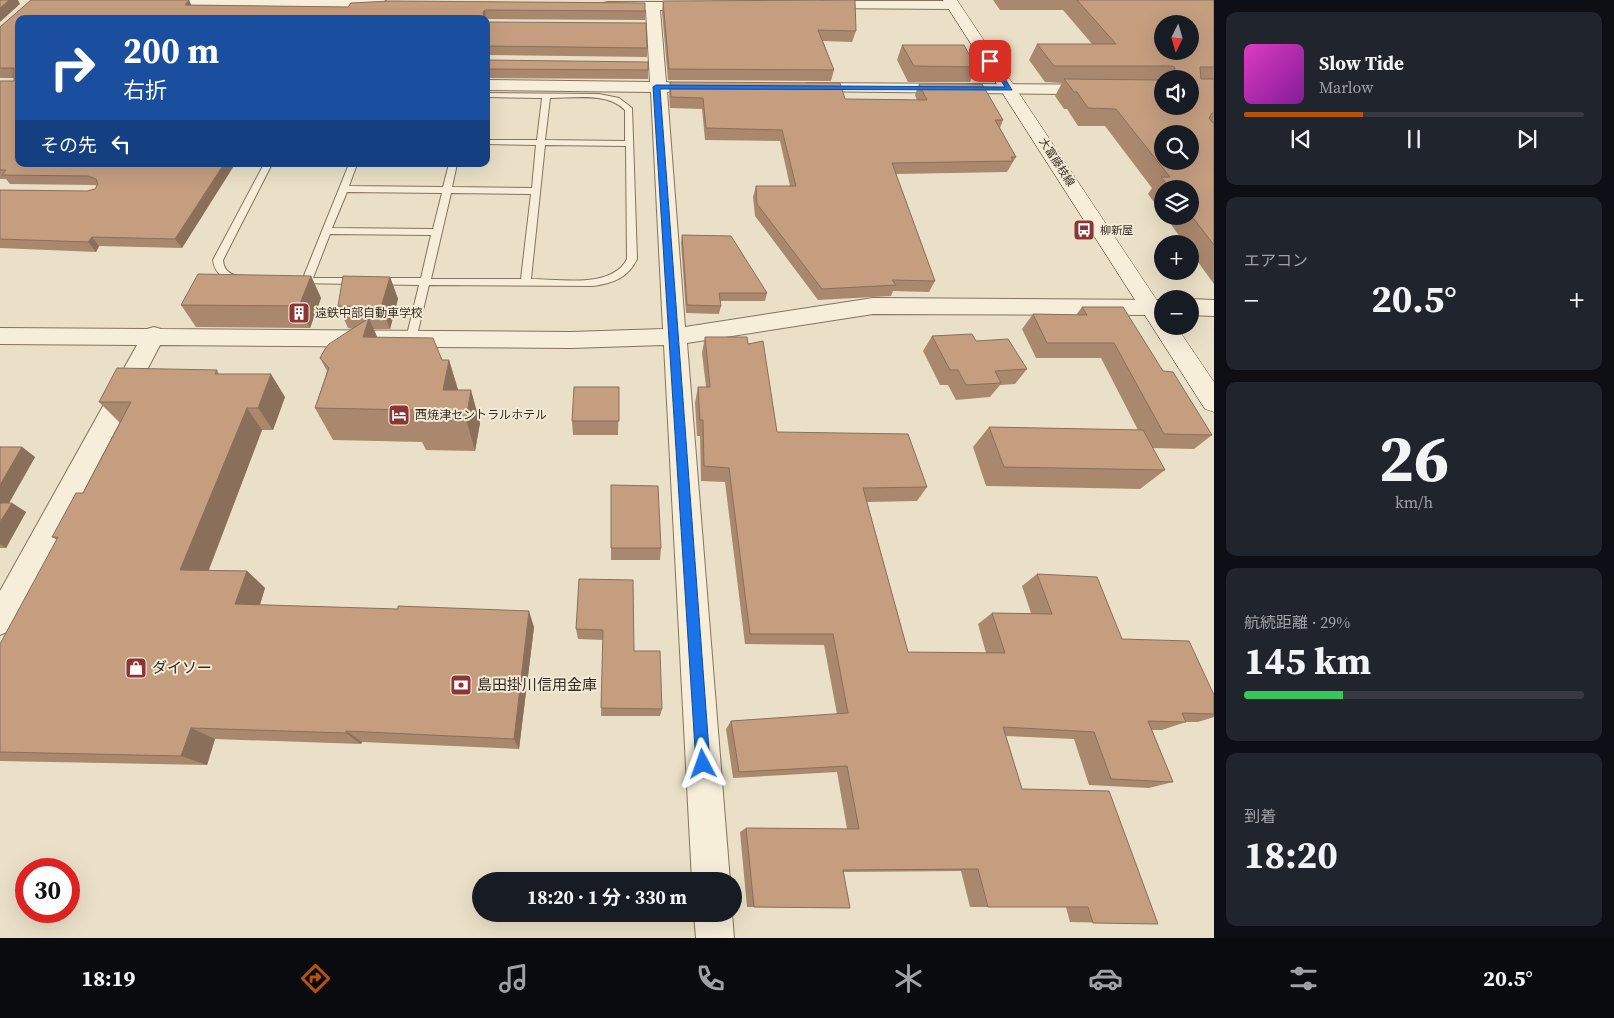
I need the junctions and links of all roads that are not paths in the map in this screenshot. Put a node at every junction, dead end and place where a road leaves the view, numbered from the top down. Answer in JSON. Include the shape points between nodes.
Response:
{"nodes":[{"id":1,"x":951,"y":2,"type":"edge"},
{"id":2,"x":141,"y":3,"type":"edge"},
{"id":3,"x":337,"y":4,"type":"junction"},
{"id":4,"x":396,"y":4,"type":"edge"},
{"id":5,"x":803,"y":5,"type":"edge"},
{"id":6,"x":594,"y":6,"type":"edge"},
{"id":7,"x":653,"y":6,"type":"junction"},
{"id":8,"x":713,"y":6,"type":"edge"},
{"id":9,"x":331,"y":15,"type":"edge"},
{"id":10,"x":490,"y":85,"type":"edge"},
{"id":11,"x":656,"y":87,"type":"junction"},
{"id":12,"x":686,"y":87,"type":"edge"},
{"id":13,"x":794,"y":88,"type":"edge"},
{"id":14,"x":1010,"y":89,"type":"junction"},
{"id":15,"x":1154,"y":90,"type":"edge"},
{"id":16,"x":490,"y":95,"type":"edge"},
{"id":17,"x":546,"y":95,"type":"junction"},
{"id":18,"x":490,"y":142,"type":"edge"},
{"id":19,"x":542,"y":143,"type":"junction"},
{"id":20,"x":630,"y":144,"type":"junction"},
{"id":21,"x":266,"y":167,"type":"edge"},
{"id":22,"x":352,"y":167,"type":"edge"},
{"id":23,"x":452,"y":167,"type":"edge"},
{"id":24,"x":343,"y":189,"type":"junction"},
{"id":25,"x":446,"y":191,"type":"junction"},
{"id":26,"x":536,"y":192,"type":"junction"},
{"id":27,"x":326,"y":231,"type":"junction"},
{"id":28,"x":437,"y":232,"type":"junction"},
{"id":29,"x":253,"y":280,"type":"edge"},
{"id":30,"x":289,"y":281,"type":"edge"},
{"id":31,"x":307,"y":281,"type":"junction"},
{"id":32,"x":425,"y":282,"type":"junction"},
{"id":33,"x":526,"y":282,"type":"junction"},
{"id":34,"x":1154,"y":307,"type":"edge"},
{"id":35,"x":1199,"y":307,"type":"edge"},
{"id":36,"x":1214,"y":308,"type":"edge"},
{"id":37,"x":1154,"y":316,"type":"edge"},
{"id":38,"x":154,"y":335,"type":"junction"},
{"id":39,"x":1172,"y":335,"type":"edge"},
{"id":40,"x":0,"y":336,"type":"edge"},
{"id":41,"x":674,"y":337,"type":"junction"},
{"id":42,"x":411,"y":339,"type":"junction"},
{"id":43,"x":1214,"y":402,"type":"edge"},
{"id":44,"x":0,"y":620,"type":"edge"},
{"id":45,"x":710,"y":872,"type":"edge"},
{"id":46,"x":714,"y":922,"type":"edge"},
{"id":47,"x":715,"y":938,"type":"edge"}],
"edges":[{"from":1,"to":5,"type":"street"},
{"from":1,"to":14,"type":"main road","name":"大富藤枝線"},
{"from":2,"to":3,"type":"street"},
{"from":3,"to":4,"type":"street"},
{"from":3,"to":9,"type":"street"},
{"from":6,"to":7,"type":"street"},
{"from":7,"to":8,"type":"street"},
{"from":7,"to":11,"type":"street","via":[[649,26],[650,64]]},
{"from":10,"to":11,"type":"street"},
{"from":11,"to":12,"type":"street"},
{"from":11,"to":41,"type":"street"},
{"from":13,"to":14,"type":"street"},
{"from":14,"to":15,"type":"street"},
{"from":14,"to":34,"type":"main road","name":"大富藤枝線"},
{"from":16,"to":17,"type":"lane"},
{"from":17,"to":19,"type":"lane"},
{"from":17,"to":20,"type":"lane","via":[[598,96],[618,101],[629,110]]},
{"from":18,"to":19,"type":"lane"},
{"from":19,"to":20,"type":"lane"},
{"from":19,"to":26,"type":"lane"},
{"from":20,"to":33,"type":"lane","via":[[632,259],[628,269],[608,281]]},
{"from":21,"to":29,"type":"lane","via":[[218,260],[223,274]]},
{"from":22,"to":24,"type":"lane"},
{"from":23,"to":25,"type":"lane"},
{"from":24,"to":25,"type":"lane"},
{"from":24,"to":27,"type":"lane"},
{"from":25,"to":26,"type":"lane"},
{"from":25,"to":28,"type":"lane"},
{"from":26,"to":33,"type":"lane"},
{"from":27,"to":28,"type":"lane"},
{"from":27,"to":31,"type":"lane"},
{"from":28,"to":32,"type":"lane"},
{"from":30,"to":31,"type":"lane"},
{"from":31,"to":32,"type":"lane"},
{"from":32,"to":33,"type":"lane"},
{"from":32,"to":42,"type":"lane"},
{"from":35,"to":36,"type":"street"},
{"from":37,"to":41,"type":"street","via":[[873,306]]},
{"from":38,"to":40,"type":"street"},
{"from":38,"to":42,"type":"street"},
{"from":38,"to":44,"type":"street"},
{"from":39,"to":43,"type":"main road","name":"大富藤枝線"},
{"from":41,"to":42,"type":"street"},
{"from":41,"to":45,"type":"street"},
{"from":46,"to":47,"type":"street"}]}
